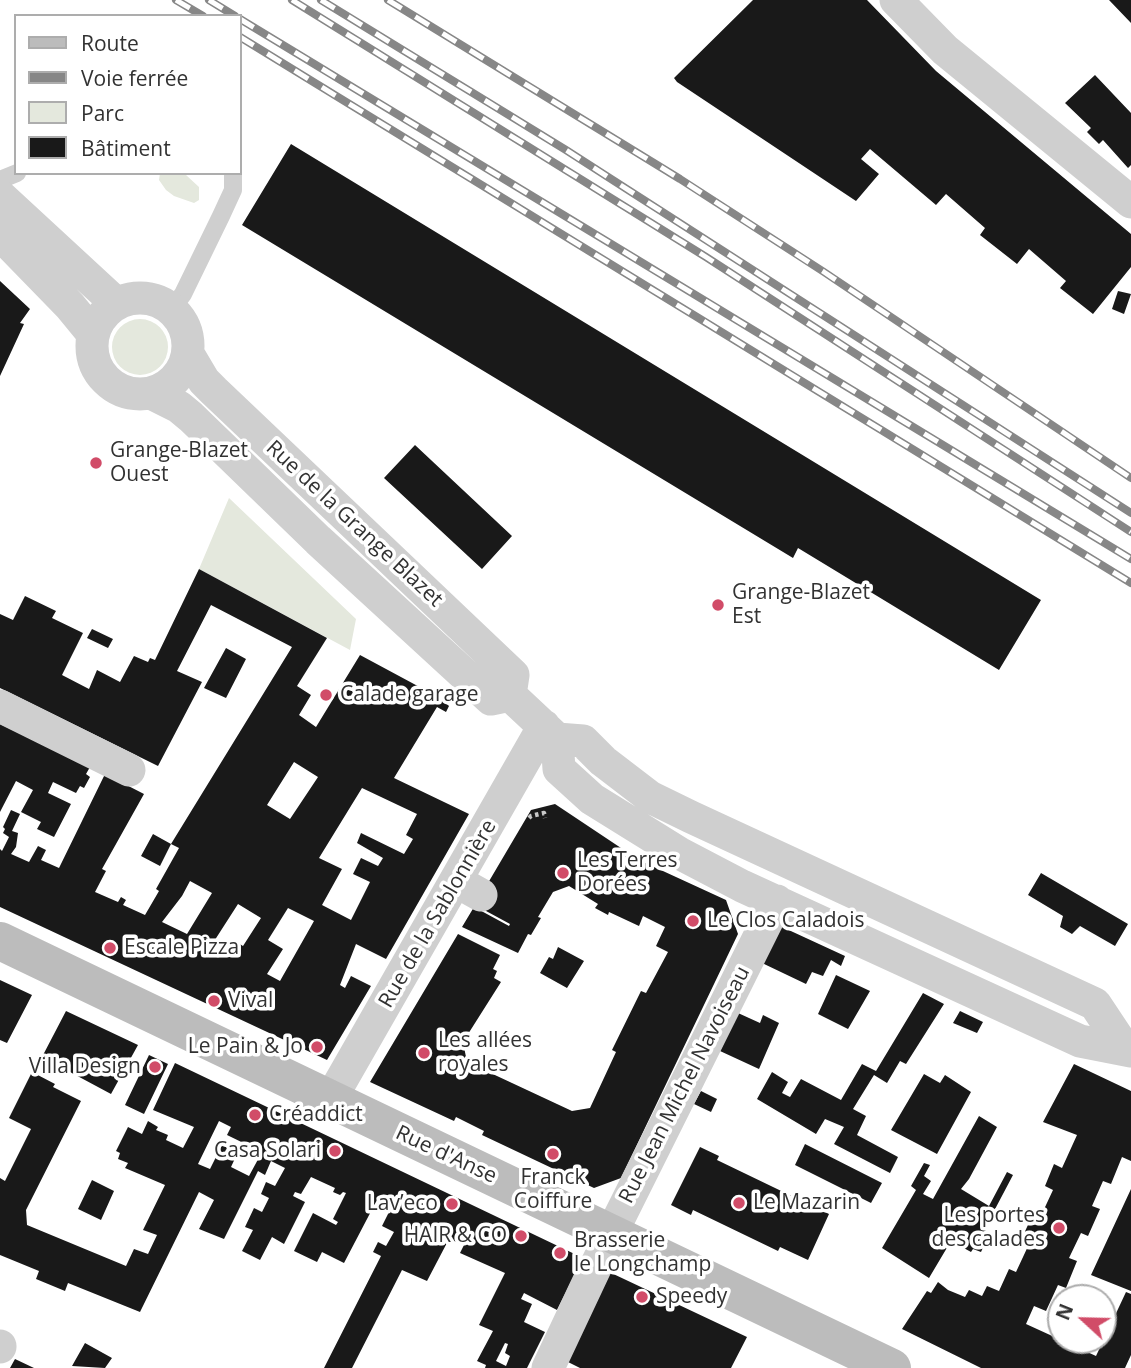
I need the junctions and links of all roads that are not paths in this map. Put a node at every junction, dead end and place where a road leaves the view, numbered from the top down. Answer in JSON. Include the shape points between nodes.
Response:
{"nodes":[{"id":1,"x":896,"y":0,"type":"edge"},
{"id":2,"x":233,"y":175,"type":"edge"},
{"id":3,"x":0,"y":196,"type":"edge"},
{"id":4,"x":1131,"y":202,"type":"edge"},
{"id":5,"x":0,"y":234,"type":"edge"},
{"id":6,"x":117,"y":304,"type":"junction"},
{"id":7,"x":171,"y":310,"type":"junction"},
{"id":8,"x":93,"y":334,"type":"junction"},
{"id":9,"x":188,"y":354,"type":"junction"},
{"id":10,"x":151,"y":393,"type":"junction"},
{"id":11,"x":510,"y":695,"type":"junction"},
{"id":12,"x":0,"y":706,"type":"edge"},
{"id":13,"x":550,"y":732,"type":"junction"},
{"id":14,"x":129,"y":770,"type":"dead end"},
{"id":15,"x":777,"y":901,"type":"junction"},
{"id":16,"x":0,"y":941,"type":"edge"},
{"id":17,"x":1128,"y":1050,"type":"edge"},
{"id":18,"x":330,"y":1101,"type":"junction"},
{"id":19,"x":612,"y":1232,"type":"junction"},
{"id":20,"x":847,"y":1358,"type":"edge"},
{"id":21,"x":548,"y":1368,"type":"edge"},
{"id":22,"x":892,"y":1368,"type":"edge"}],
"edges":[{"from":1,"to":4,"type":"street","via":[[945,50]]},
{"from":2,"to":7,"type":"lane","via":[[233,190]]},
{"from":3,"to":6,"type":"street"},
{"from":5,"to":8,"type":"street"},
{"from":6,"to":7,"type":"street","via":[[142,298]]},
{"from":6,"to":8,"type":"street","via":[[102,316]]},
{"from":7,"to":9,"type":"street","via":[[184,328]]},
{"from":8,"to":10,"type":"street","via":[[93,358],[104,379],[124,392]]},
{"from":9,"to":10,"type":"street","via":[[179,375]]},
{"from":9,"to":11,"type":"street","name":"Rue de la Grange Blazet","via":[[214,391],[513,675]]},
{"from":10,"to":11,"type":"street","name":"Rue de la Grange Blazet","via":[[191,417],[491,699]]},
{"from":11,"to":13,"type":"street"},
{"from":12,"to":14,"type":"street"},
{"from":13,"to":15,"type":"street","via":[[559,769],[592,799],[679,853]]},
{"from":13,"to":17,"type":"street","via":[[583,741],[650,797],[1095,1004]]},
{"from":13,"to":18,"type":"street","name":"Rue de la Sablonnière","via":[[469,888]]},
{"from":15,"to":17,"type":"street","via":[[1080,1041]]},
{"from":15,"to":19,"type":"street","name":"Rue Jean Michel Navoiseau","via":[[737,958]]},
{"from":16,"to":18,"type":"main road","name":"Rue d'Anse"},
{"from":18,"to":19,"type":"main road","name":"Rue d'Anse"},
{"from":19,"to":20,"type":"main road","name":"Rue d'Anse"},
{"from":19,"to":21,"type":"street","name":"Rue Jean Michel Navoiseau"},
{"from":20,"to":22,"type":"main road","name":"Rue d'Anse"}]}
